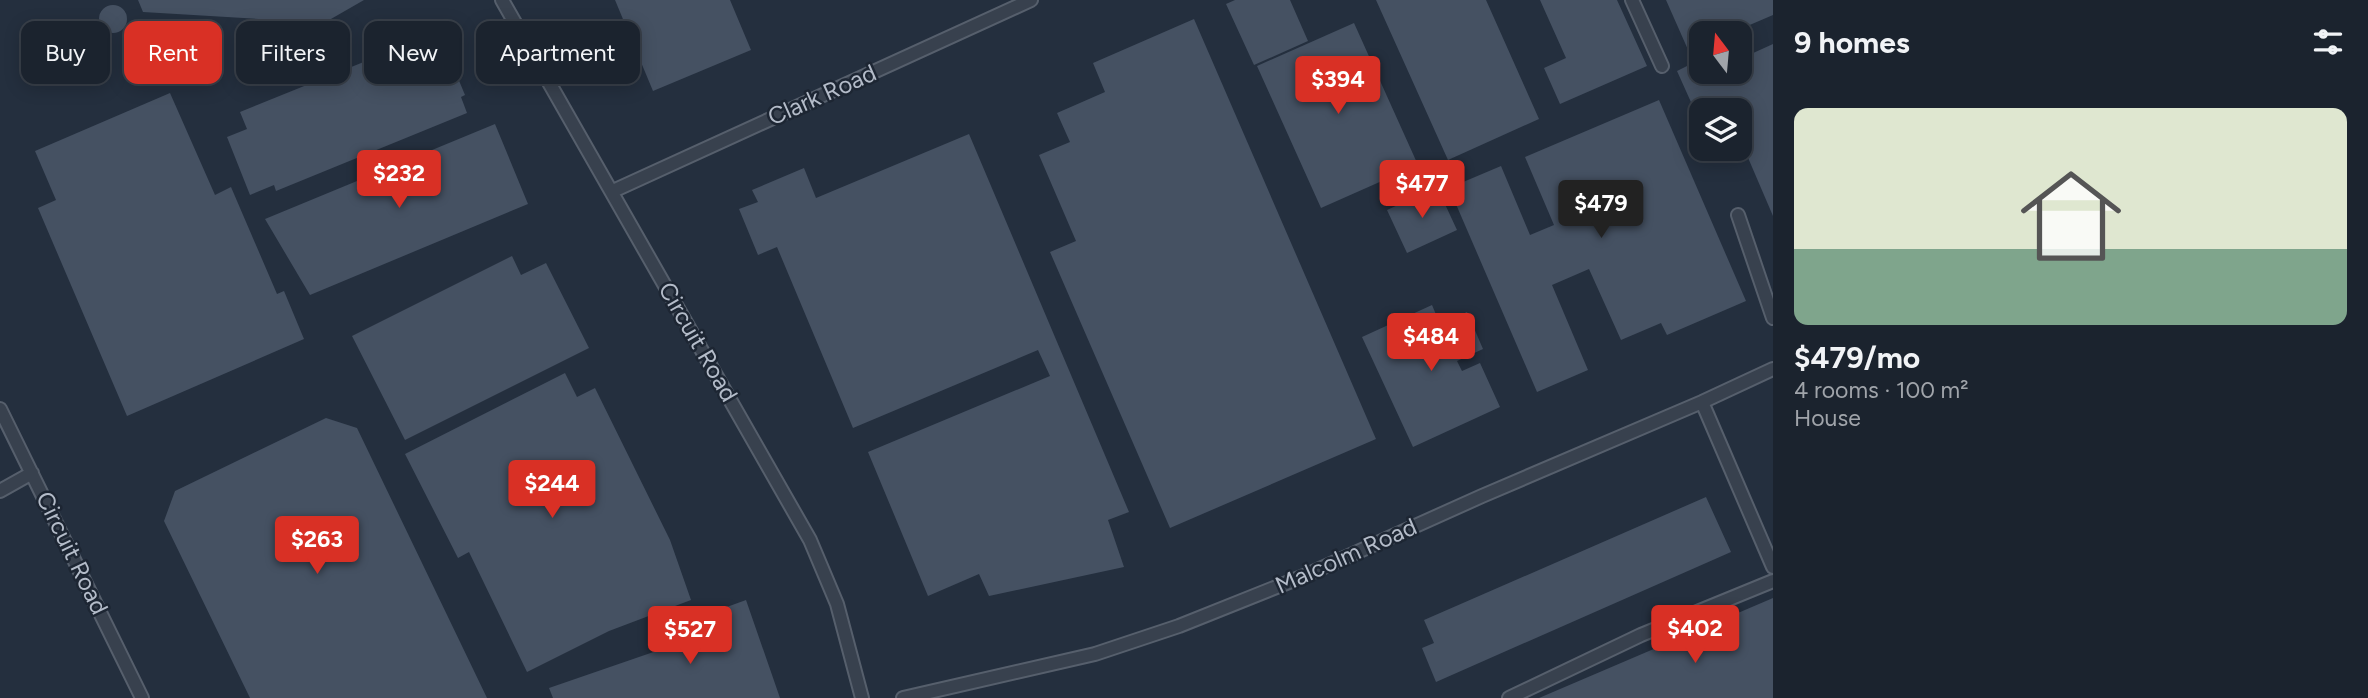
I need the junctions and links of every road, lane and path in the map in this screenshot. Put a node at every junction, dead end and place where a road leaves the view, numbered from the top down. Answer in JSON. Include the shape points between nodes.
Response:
{"nodes":[{"id":1,"x":502,"y":0,"type":"edge"},
{"id":2,"x":1632,"y":0,"type":"edge"},
{"id":3,"x":1029,"y":1,"type":"edge"},
{"id":4,"x":1662,"y":66,"type":"dead end"},
{"id":5,"x":613,"y":191,"type":"junction"},
{"id":6,"x":1738,"y":215,"type":"dead end"},
{"id":7,"x":1773,"y":318,"type":"edge"},
{"id":8,"x":1773,"y":369,"type":"edge"},
{"id":9,"x":1702,"y":402,"type":"junction"},
{"id":10,"x":0,"y":409,"type":"edge"},
{"id":11,"x":32,"y":473,"type":"junction"},
{"id":12,"x":0,"y":491,"type":"edge"},
{"id":13,"x":1773,"y":567,"type":"edge"},
{"id":14,"x":1773,"y":580,"type":"edge"},
{"id":15,"x":142,"y":698,"type":"edge"},
{"id":16,"x":862,"y":698,"type":"edge"},
{"id":17,"x":903,"y":698,"type":"edge"},
{"id":18,"x":1509,"y":698,"type":"edge"}],
"edges":[{"from":1,"to":5,"type":"lane","name":"Circuit Road"},
{"from":2,"to":4,"type":"lane"},
{"from":3,"to":5,"type":"lane","name":"Clark Road"},
{"from":5,"to":16,"type":"lane","name":"Circuit Road","via":[[810,540],[837,604]]},
{"from":6,"to":7,"type":"lane"},
{"from":8,"to":9,"type":"lane","name":"Malcolm Road"},
{"from":9,"to":13,"type":"lane"},
{"from":9,"to":17,"type":"lane","name":"Malcolm Road","via":[[1179,626],[1095,654]]},
{"from":10,"to":11,"type":"lane","name":"Circuit Road"},
{"from":11,"to":12,"type":"lane"},
{"from":11,"to":15,"type":"lane","name":"Circuit Road"},
{"from":14,"to":18,"type":"lane","via":[[1641,635]]}]}
